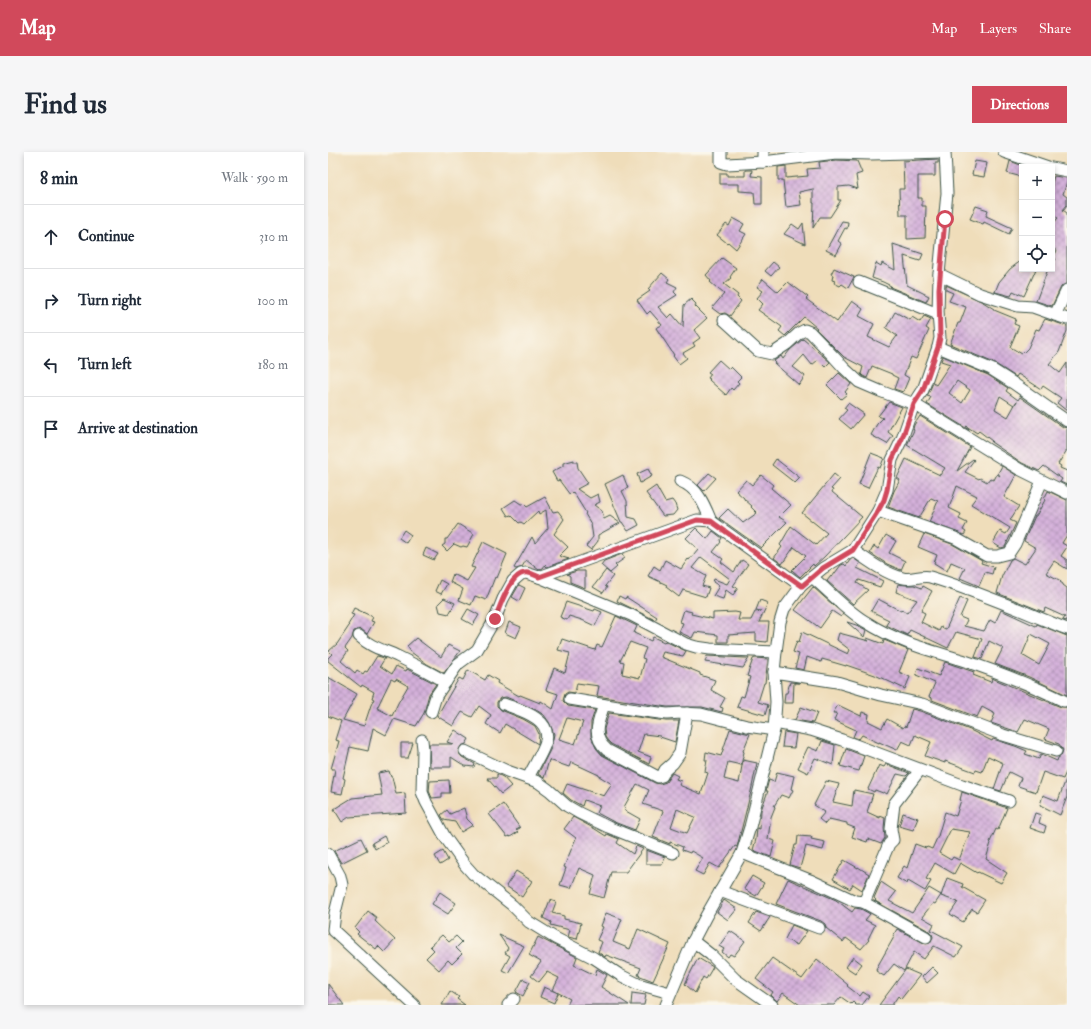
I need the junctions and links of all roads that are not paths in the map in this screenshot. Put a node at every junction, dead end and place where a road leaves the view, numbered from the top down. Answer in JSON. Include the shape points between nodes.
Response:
{"nodes":[{"id":1,"x":720,"y":152,"type":"edge"},
{"id":2,"x":836,"y":152,"type":"edge"},
{"id":3,"x":945,"y":152,"type":"edge"},
{"id":4,"x":1004,"y":152,"type":"edge"},
{"id":5,"x":763,"y":157,"type":"edge"},
{"id":6,"x":1039,"y":164,"type":"edge"},
{"id":7,"x":1055,"y":169,"type":"edge"},
{"id":8,"x":1067,"y":171,"type":"edge"},
{"id":9,"x":939,"y":274,"type":"junction"},
{"id":10,"x":860,"y":282,"type":"dead end"},
{"id":11,"x":1067,"y":290,"type":"edge"},
{"id":12,"x":938,"y":314,"type":"junction"},
{"id":13,"x":1056,"y":315,"type":"junction"},
{"id":14,"x":1067,"y":319,"type":"edge"},
{"id":15,"x":724,"y":320,"type":"dead end"},
{"id":16,"x":938,"y":347,"type":"junction"},
{"id":17,"x":914,"y":404,"type":"junction"},
{"id":18,"x":1067,"y":421,"type":"edge"},
{"id":19,"x":680,"y":481,"type":"dead end"},
{"id":20,"x":1042,"y":481,"type":"junction"},
{"id":21,"x":1067,"y":493,"type":"edge"},
{"id":22,"x":878,"y":511,"type":"junction"},
{"id":23,"x":711,"y":521,"type":"junction"},
{"id":24,"x":853,"y":550,"type":"junction"},
{"id":25,"x":539,"y":577,"type":"junction"},
{"id":26,"x":812,"y":577,"type":"junction"},
{"id":27,"x":802,"y":586,"type":"junction"},
{"id":28,"x":1067,"y":629,"type":"edge"},
{"id":29,"x":359,"y":636,"type":"dead end"},
{"id":30,"x":776,"y":652,"type":"junction"},
{"id":31,"x":774,"y":672,"type":"junction"},
{"id":32,"x":446,"y":682,"type":"junction"},
{"id":33,"x":570,"y":699,"type":"dead end"},
{"id":34,"x":1064,"y":701,"type":"dead end"},
{"id":35,"x":504,"y":704,"type":"dead end"},
{"id":36,"x":604,"y":705,"type":"junction"},
{"id":37,"x":431,"y":712,"type":"dead end"},
{"id":38,"x":687,"y":713,"type":"junction"},
{"id":39,"x":774,"y":727,"type":"junction"},
{"id":40,"x":422,"y":740,"type":"dead end"},
{"id":41,"x":465,"y":751,"type":"dead end"},
{"id":42,"x":1056,"y":751,"type":"dead end"},
{"id":43,"x":920,"y":770,"type":"junction"},
{"id":44,"x":528,"y":778,"type":"junction"},
{"id":45,"x":1009,"y":801,"type":"dead end"},
{"id":46,"x":673,"y":852,"type":"dead end"},
{"id":47,"x":742,"y":853,"type":"junction"},
{"id":48,"x":328,"y":854,"type":"edge"},
{"id":49,"x":720,"y":891,"type":"junction"},
{"id":50,"x":863,"y":902,"type":"junction"},
{"id":51,"x":819,"y":928,"type":"dead end"},
{"id":52,"x":926,"y":937,"type":"dead end"},
{"id":53,"x":694,"y":941,"type":"junction"},
{"id":54,"x":670,"y":993,"type":"junction"},
{"id":55,"x":414,"y":1005,"type":"edge"},
{"id":56,"x":666,"y":1005,"type":"edge"},
{"id":57,"x":772,"y":1005,"type":"edge"}],
"edges":[{"from":1,"to":5,"type":"street","via":[[721,162],[728,164]]},
{"from":2,"to":3,"type":"street"},
{"from":2,"to":5,"type":"street"},
{"from":3,"to":9,"type":"street","via":[[947,193]]},
{"from":4,"to":6,"type":"street"},
{"from":7,"to":8,"type":"street"},
{"from":9,"to":12,"type":"street"},
{"from":9,"to":13,"type":"street","via":[[980,294]]},
{"from":10,"to":12,"type":"street"},
{"from":11,"to":13,"type":"street"},
{"from":12,"to":16,"type":"street"},
{"from":13,"to":14,"type":"street"},
{"from":15,"to":17,"type":"street","via":[[758,351],[772,354],[799,333],[805,330],[810,332],[860,382]]},
{"from":16,"to":17,"type":"street","via":[[923,390]]},
{"from":16,"to":18,"type":"street","via":[[991,369]]},
{"from":17,"to":20,"type":"street"},
{"from":17,"to":22,"type":"street","via":[[892,460],[887,490]]},
{"from":19,"to":23,"type":"street","via":[[694,489]]},
{"from":20,"to":21,"type":"street"},
{"from":20,"to":22,"type":"street","via":[[1015,544],[1009,553],[997,556],[987,556],[954,538]]},
{"from":22,"to":24,"type":"street"},
{"from":23,"to":25,"type":"street","via":[[697,520]]},
{"from":23,"to":27,"type":"street"},
{"from":24,"to":26,"type":"street"},
{"from":24,"to":28,"type":"street","via":[[867,561],[898,576],[928,577]]},
{"from":25,"to":30,"type":"street","via":[[630,615],[686,644],[710,649]]},
{"from":25,"to":32,"type":"street","via":[[526,573],[517,576],[509,586],[495,619],[477,650],[458,664]]},
{"from":26,"to":27,"type":"street"},
{"from":26,"to":34,"type":"street","via":[[850,611],[884,632],[981,667]]},
{"from":27,"to":30,"type":"street","via":[[784,609]]},
{"from":29,"to":32,"type":"street","via":[[367,644],[399,657]]},
{"from":30,"to":31,"type":"street"},
{"from":31,"to":39,"type":"street"},
{"from":31,"to":42,"type":"street","via":[[837,682],[922,704],[1003,735]]},
{"from":32,"to":37,"type":"street","via":[[436,696]]},
{"from":33,"to":36,"type":"street"},
{"from":35,"to":44,"type":"street","via":[[538,719],[546,730],[546,742]]},
{"from":36,"to":38,"type":"street","via":[[667,714]]},
{"from":36,"to":38,"type":"street","via":[[597,725],[601,745],[658,777],[674,763],[680,753]]},
{"from":38,"to":39,"type":"street","via":[[747,726]]},
{"from":39,"to":43,"type":"street","via":[[811,730]]},
{"from":39,"to":47,"type":"street","via":[[758,800]]},
{"from":40,"to":54,"type":"street","via":[[422,792],[445,837],[473,874],[529,922],[555,938],[638,984]]},
{"from":41,"to":44,"type":"street"},
{"from":43,"to":45,"type":"street"},
{"from":43,"to":50,"type":"street","via":[[894,804],[891,829],[893,840]]},
{"from":44,"to":46,"type":"street","via":[[538,782],[579,813]]},
{"from":47,"to":49,"type":"street"},
{"from":47,"to":50,"type":"street","via":[[855,901]]},
{"from":48,"to":55,"type":"street","via":[[342,885],[333,930]]},
{"from":49,"to":51,"type":"street"},
{"from":49,"to":53,"type":"street"},
{"from":50,"to":52,"type":"street"},
{"from":53,"to":54,"type":"street"},
{"from":53,"to":57,"type":"street","via":[[735,979]]},
{"from":54,"to":56,"type":"street"}]}
